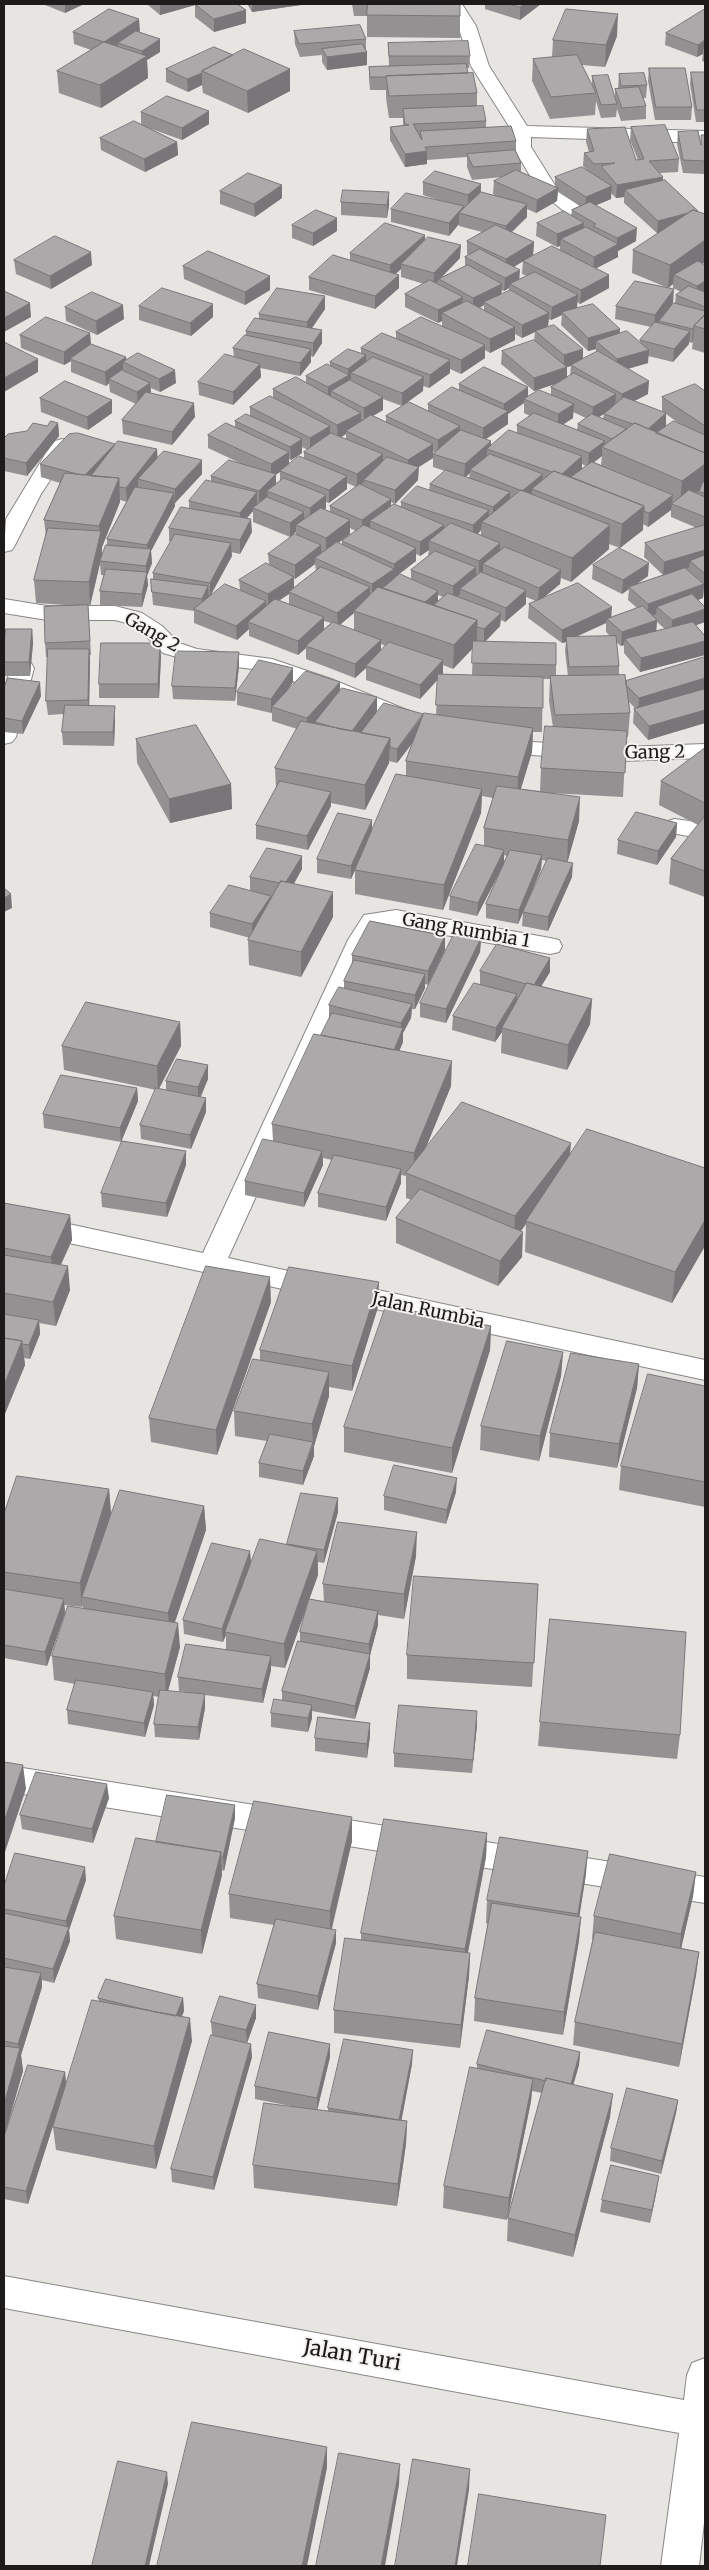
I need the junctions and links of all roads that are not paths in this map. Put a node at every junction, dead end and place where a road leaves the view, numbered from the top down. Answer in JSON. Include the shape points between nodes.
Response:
{"nodes":[{"id":1,"x":453,"y":4,"type":"edge"},
{"id":2,"x":521,"y":131,"type":"junction"},
{"id":3,"x":705,"y":137,"type":"edge"},
{"id":4,"x":577,"y":212,"type":"edge"},
{"id":5,"x":64,"y":442,"type":"edge"},
{"id":6,"x":4,"y":545,"type":"edge"},
{"id":7,"x":4,"y":606,"type":"edge"},
{"id":8,"x":23,"y":668,"type":"edge"},
{"id":9,"x":439,"y":732,"type":"edge"},
{"id":10,"x":4,"y":737,"type":"edge"},
{"id":11,"x":473,"y":744,"type":"edge"},
{"id":12,"x":705,"y":751,"type":"edge"},
{"id":13,"x":674,"y":828,"type":"edge"},
{"id":14,"x":705,"y":831,"type":"edge"},
{"id":15,"x":550,"y":946,"type":"dead end"},
{"id":16,"x":4,"y":1220,"type":"edge"},
{"id":17,"x":211,"y":1264,"type":"junction"},
{"id":18,"x":705,"y":1370,"type":"edge"},
{"id":19,"x":4,"y":1778,"type":"edge"},
{"id":20,"x":705,"y":1890,"type":"edge"},
{"id":21,"x":4,"y":2292,"type":"edge"},
{"id":22,"x":705,"y":2375,"type":"edge"},
{"id":23,"x":699,"y":2420,"type":"junction"},
{"id":24,"x":680,"y":2566,"type":"edge"}],
"edges":[{"from":1,"to":2,"type":"street","via":[[467,26],[480,66]]},
{"from":2,"to":3,"type":"street"},
{"from":2,"to":4,"type":"street","via":[[522,147],[549,191]]},
{"from":5,"to":6,"type":"street","via":[[24,502]]},
{"from":7,"to":9,"type":"street","name":"Gang 2","via":[[47,612],[115,613],[134,618],[171,648],[194,655],[264,664],[323,684]]},
{"from":8,"to":10,"type":"street"},
{"from":11,"to":12,"type":"street","name":"Gang 2","via":[[622,754]]},
{"from":13,"to":14,"type":"street"},
{"from":15,"to":17,"type":"street","name":"Gang Rumbia 1","via":[[396,918],[373,921],[360,940]]},
{"from":16,"to":17,"type":"street","name":"Jalan Rumbia"},
{"from":17,"to":18,"type":"street","name":"Jalan Rumbia"},
{"from":19,"to":20,"type":"street"},
{"from":21,"to":23,"type":"street","name":"Jalan Turi"},
{"from":22,"to":23,"type":"street"},
{"from":23,"to":24,"type":"street"}]}
